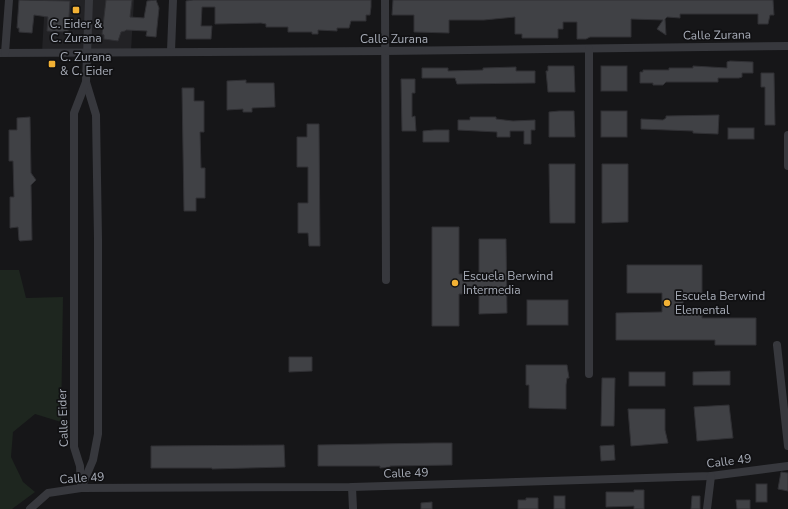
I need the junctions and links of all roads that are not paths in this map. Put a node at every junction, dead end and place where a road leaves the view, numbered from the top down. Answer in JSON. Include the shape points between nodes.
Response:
{"nodes":[{"id":1,"x":9,"y":0,"type":"edge"},
{"id":2,"x":89,"y":0,"type":"edge"},
{"id":3,"x":173,"y":0,"type":"edge"},
{"id":4,"x":385,"y":0,"type":"edge"},
{"id":5,"x":788,"y":46,"type":"edge"},
{"id":6,"x":590,"y":49,"type":"junction"},
{"id":7,"x":86,"y":51,"type":"junction"},
{"id":8,"x":171,"y":51,"type":"junction"},
{"id":9,"x":385,"y":51,"type":"junction"},
{"id":10,"x":2,"y":53,"type":"edge"},
{"id":11,"x":86,"y":82,"type":"junction"},
{"id":12,"x":788,"y":135,"type":"edge"},
{"id":13,"x":788,"y":166,"type":"edge"},
{"id":14,"x":386,"y":280,"type":"dead end"},
{"id":15,"x":777,"y":346,"type":"dead end"},
{"id":16,"x":589,"y":374,"type":"dead end"},
{"id":17,"x":788,"y":446,"type":"edge"},
{"id":18,"x":788,"y":466,"type":"edge"},
{"id":19,"x":711,"y":476,"type":"junction"},
{"id":20,"x":352,"y":487,"type":"junction"},
{"id":21,"x":81,"y":488,"type":"junction"},
{"id":22,"x":30,"y":509,"type":"edge"},
{"id":23,"x":353,"y":509,"type":"edge"},
{"id":24,"x":707,"y":509,"type":"edge"}],
"edges":[{"from":1,"to":10,"type":"street"},
{"from":2,"to":7,"type":"street","name":"Calle Eider"},
{"from":3,"to":8,"type":"street"},
{"from":4,"to":9,"type":"street"},
{"from":5,"to":6,"type":"street","name":"Calle Zurana"},
{"from":6,"to":9,"type":"street","name":"Calle Zurana"},
{"from":6,"to":16,"type":"street"},
{"from":7,"to":8,"type":"street","name":"Calle Zurana"},
{"from":7,"to":10,"type":"street","name":"Calle Zurana"},
{"from":7,"to":11,"type":"street","name":"Calle Eider"},
{"from":8,"to":9,"type":"street","name":"Calle Zurana"},
{"from":9,"to":14,"type":"street"},
{"from":11,"to":21,"type":"street","name":"Calle Eider","via":[[74,113],[74,447],[80,466]]},
{"from":11,"to":21,"type":"street","name":"Calle Eider","via":[[96,115],[98,434],[93,460]]},
{"from":12,"to":13,"type":"street"},
{"from":15,"to":17,"type":"street"},
{"from":18,"to":19,"type":"street","name":"Calle 49"},
{"from":19,"to":20,"type":"street","name":"Calle 49"},
{"from":19,"to":24,"type":"street"},
{"from":20,"to":21,"type":"street","name":"Calle 49"},
{"from":20,"to":23,"type":"street"},
{"from":21,"to":22,"type":"street","name":"Calle 49","via":[[48,493]]}]}
